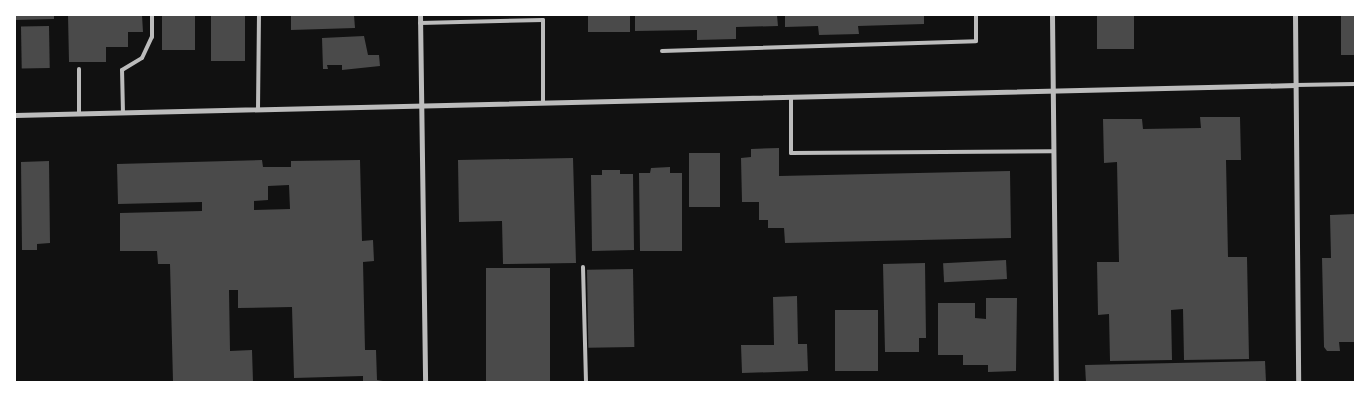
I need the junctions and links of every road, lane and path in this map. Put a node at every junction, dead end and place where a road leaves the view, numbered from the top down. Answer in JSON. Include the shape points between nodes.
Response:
{"nodes":[{"id":1,"x":152,"y":15,"type":"edge"},
{"id":2,"x":259,"y":15,"type":"edge"},
{"id":3,"x":420,"y":15,"type":"edge"},
{"id":4,"x":976,"y":15,"type":"edge"},
{"id":5,"x":1052,"y":15,"type":"edge"},
{"id":6,"x":1295,"y":15,"type":"edge"},
{"id":7,"x":420,"y":23,"type":"junction"},
{"id":8,"x":662,"y":50,"type":"dead end"},
{"id":9,"x":79,"y":69,"type":"dead end"},
{"id":10,"x":1355,"y":84,"type":"edge"},
{"id":11,"x":1296,"y":85,"type":"junction"},
{"id":12,"x":1053,"y":91,"type":"junction"},
{"id":13,"x":791,"y":97,"type":"junction"},
{"id":14,"x":543,"y":103,"type":"junction"},
{"id":15,"x":421,"y":106,"type":"junction"},
{"id":16,"x":258,"y":109,"type":"junction"},
{"id":17,"x":122,"y":113,"type":"junction"},
{"id":18,"x":79,"y":114,"type":"junction"},
{"id":19,"x":15,"y":115,"type":"edge"},
{"id":20,"x":1054,"y":151,"type":"junction"},
{"id":21,"x":583,"y":267,"type":"dead end"},
{"id":22,"x":425,"y":382,"type":"edge"},
{"id":23,"x":586,"y":382,"type":"edge"},
{"id":24,"x":1056,"y":382,"type":"edge"},
{"id":25,"x":1298,"y":382,"type":"edge"}],
"edges":[{"from":1,"to":17,"type":"lane","via":[[152,37],[142,58],[122,70]]},
{"from":2,"to":16,"type":"lane"},
{"from":3,"to":7,"type":"street"},
{"from":4,"to":8,"type":"lane","via":[[976,41]]},
{"from":5,"to":12,"type":"street"},
{"from":6,"to":11,"type":"street"},
{"from":7,"to":14,"type":"lane","via":[[543,20]]},
{"from":7,"to":15,"type":"street"},
{"from":9,"to":18,"type":"lane"},
{"from":10,"to":11,"type":"lane"},
{"from":11,"to":12,"type":"street"},
{"from":11,"to":25,"type":"street"},
{"from":12,"to":13,"type":"street"},
{"from":12,"to":20,"type":"street"},
{"from":13,"to":14,"type":"street"},
{"from":13,"to":20,"type":"lane","via":[[791,153]]},
{"from":14,"to":15,"type":"street"},
{"from":15,"to":16,"type":"street"},
{"from":15,"to":22,"type":"street"},
{"from":16,"to":17,"type":"street"},
{"from":17,"to":18,"type":"street"},
{"from":18,"to":19,"type":"street"},
{"from":20,"to":24,"type":"street"},
{"from":21,"to":23,"type":"lane"}]}
